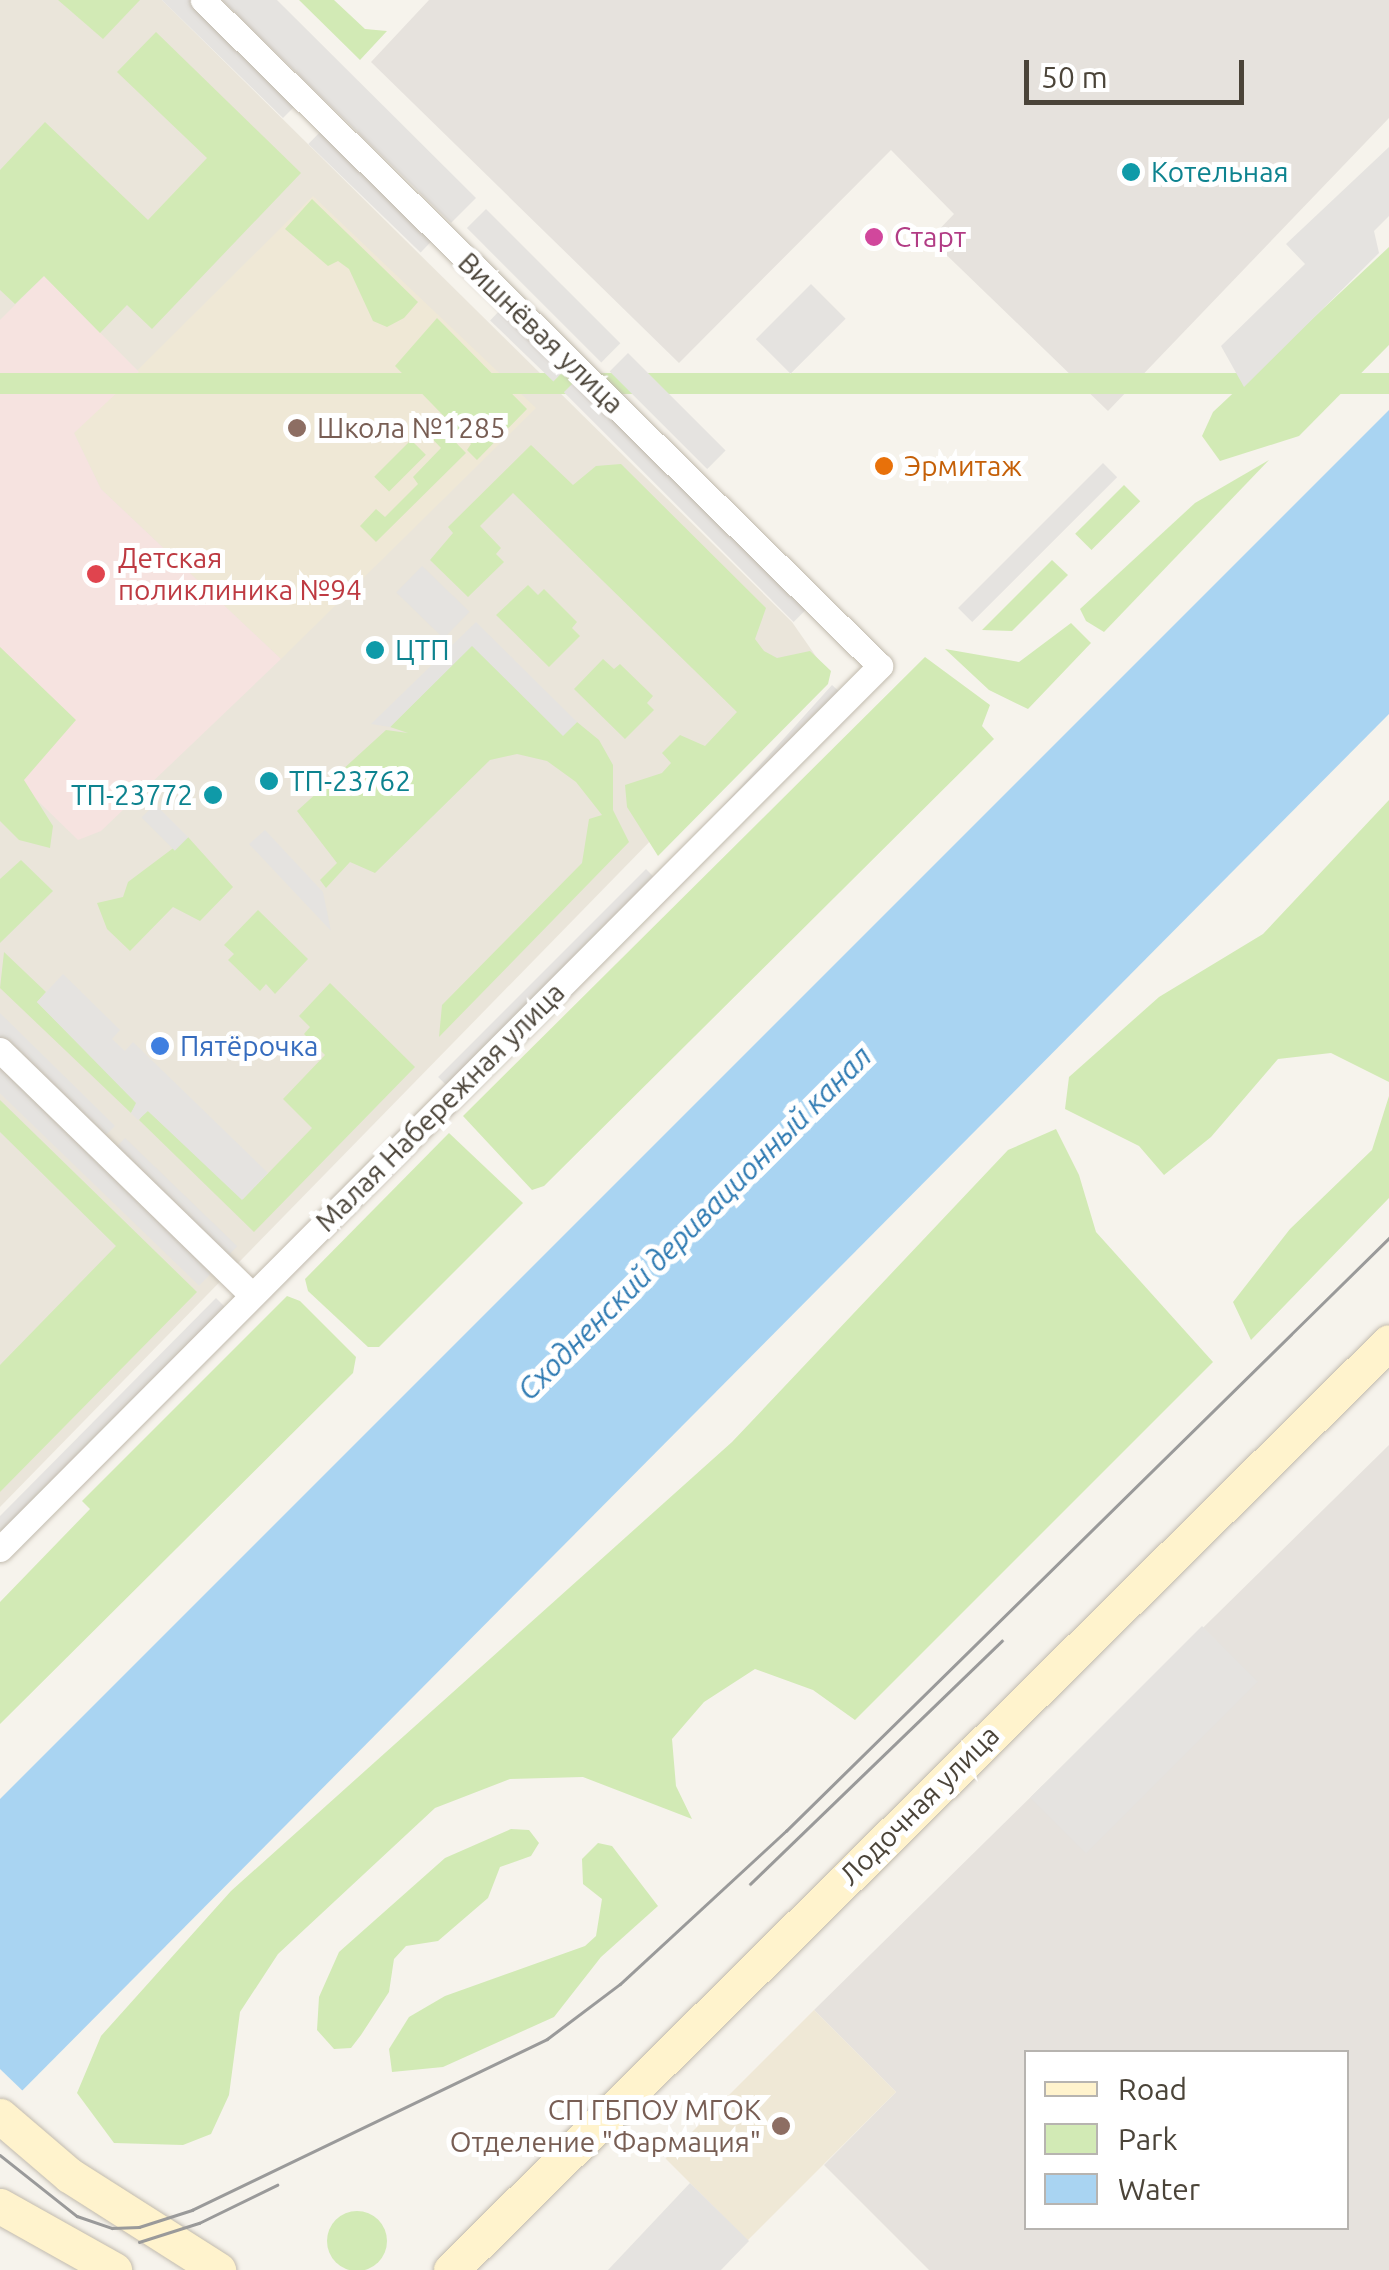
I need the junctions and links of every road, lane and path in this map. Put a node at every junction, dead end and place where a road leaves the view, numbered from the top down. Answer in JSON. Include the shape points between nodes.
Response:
{"nodes":[{"id":1,"x":203,"y":0,"type":"edge"},
{"id":2,"x":880,"y":666,"type":"joint"},
{"id":3,"x":0,"y":1050,"type":"edge"},
{"id":4,"x":252,"y":1295,"type":"junction"},
{"id":5,"x":1389,"y":1342,"type":"edge"},
{"id":6,"x":0,"y":1549,"type":"edge"},
{"id":7,"x":12,"y":2128,"type":"edge"},
{"id":8,"x":11,"y":2214,"type":"edge"},
{"id":9,"x":73,"y":2270,"type":"edge"},
{"id":10,"x":114,"y":2270,"type":"edge"},
{"id":11,"x":218,"y":2270,"type":"edge"},
{"id":12,"x":451,"y":2270,"type":"edge"}],
"edges":[{"from":1,"to":2,"type":"street","name":"Вишнёвая улица"},
{"from":2,"to":4,"type":"street","name":"Малая Набережная улица"},
{"from":3,"to":4,"type":"street"},
{"from":4,"to":6,"type":"street","name":"Малая Набережная улица"},
{"from":5,"to":12,"type":"street","name":"Лодочная улица"},
{"from":7,"to":11,"type":"street"},
{"from":8,"to":9,"type":"street"},
{"from":8,"to":10,"type":"street"}]}
